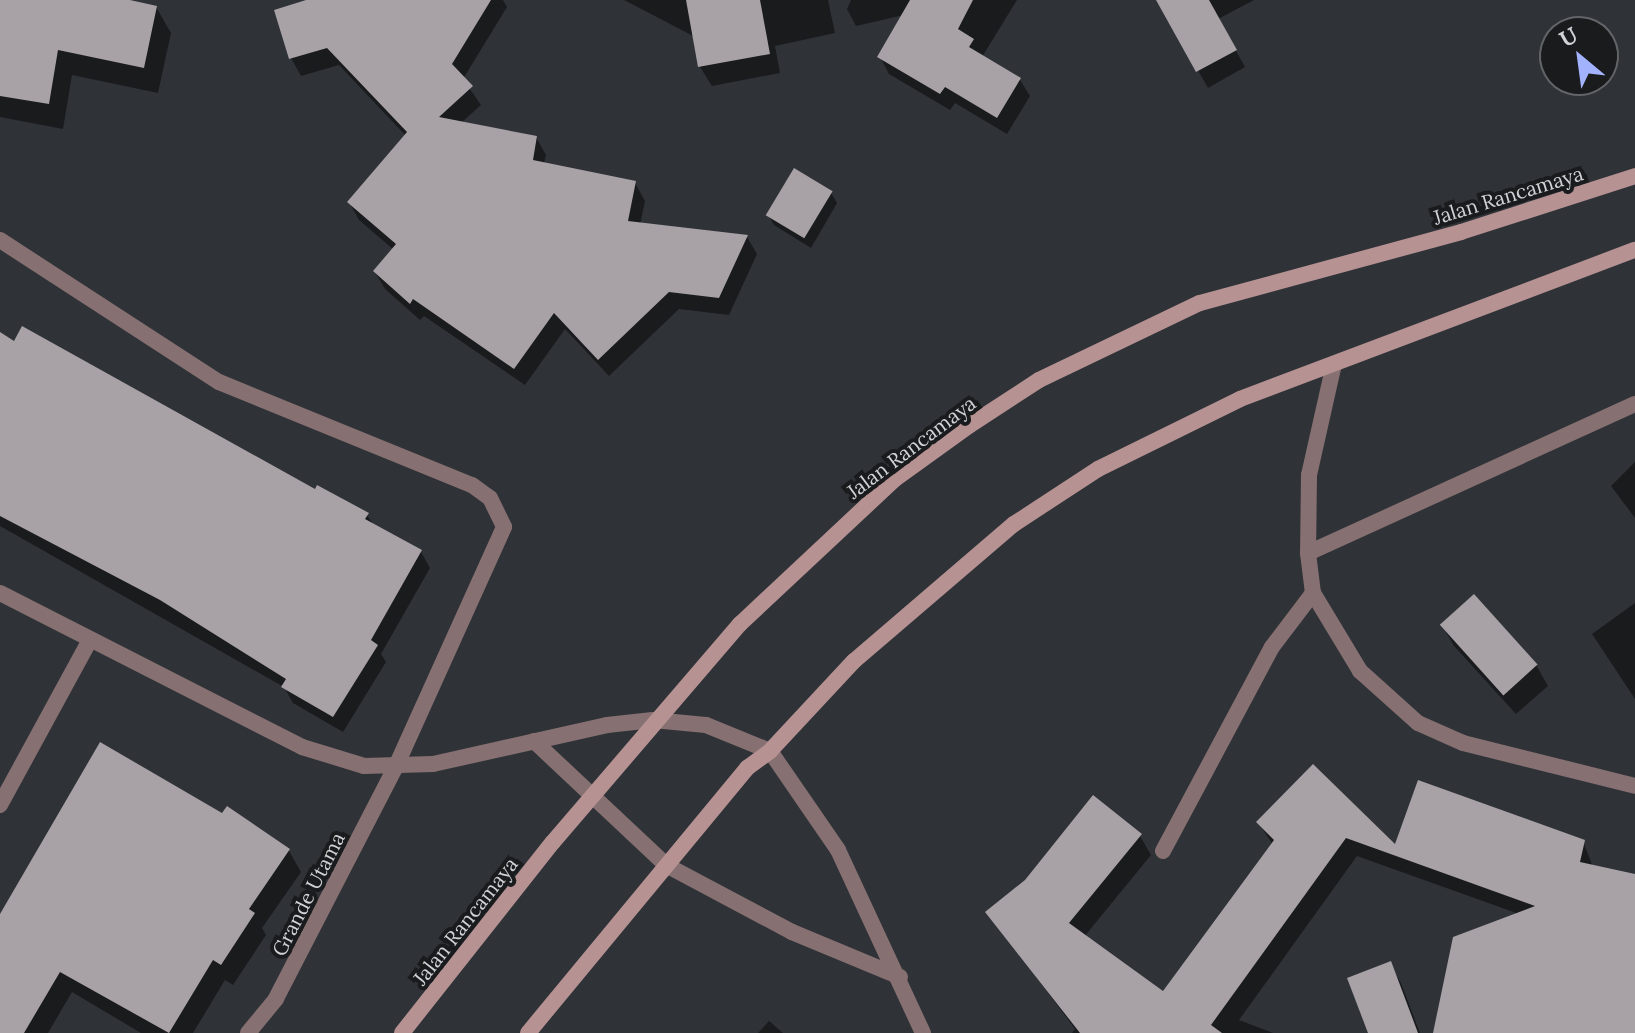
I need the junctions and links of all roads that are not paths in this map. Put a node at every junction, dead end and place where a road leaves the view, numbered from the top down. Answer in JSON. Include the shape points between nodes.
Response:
{"nodes":[{"id":1,"x":1635,"y":176,"type":"edge"},
{"id":2,"x":0,"y":240,"type":"edge"},
{"id":3,"x":1635,"y":250,"type":"edge"},
{"id":4,"x":1334,"y":364,"type":"junction"},
{"id":5,"x":1635,"y":404,"type":"edge"},
{"id":6,"x":1308,"y":553,"type":"junction"},
{"id":7,"x":0,"y":593,"type":"edge"},
{"id":8,"x":1313,"y":593,"type":"junction"},
{"id":9,"x":89,"y":642,"type":"junction"},
{"id":10,"x":653,"y":720,"type":"junction"},
{"id":11,"x":534,"y":741,"type":"junction"},
{"id":12,"x":770,"y":751,"type":"junction"},
{"id":13,"x":395,"y":768,"type":"junction"},
{"id":14,"x":1635,"y":786,"type":"edge"},
{"id":15,"x":591,"y":796,"type":"junction"},
{"id":16,"x":0,"y":805,"type":"edge"},
{"id":17,"x":1163,"y":851,"type":"dead end"},
{"id":18,"x":666,"y":865,"type":"junction"},
{"id":19,"x":900,"y":977,"type":"junction"},
{"id":20,"x":248,"y":1033,"type":"edge"},
{"id":21,"x":402,"y":1033,"type":"edge"},
{"id":22,"x":528,"y":1033,"type":"edge"},
{"id":23,"x":923,"y":1033,"type":"edge"}],
"edges":[{"from":1,"to":10,"type":"street","name":"Jalan Rancamaya","via":[[1461,232],[1200,303],[1039,380],[861,508],[740,624]]},
{"from":2,"to":13,"type":"street","name":"Grande Utama","via":[[219,382],[442,470],[490,498],[504,527]]},
{"from":3,"to":4,"type":"street"},
{"from":4,"to":6,"type":"street","via":[[1309,475]]},
{"from":4,"to":12,"type":"street","via":[[1171,430],[1052,498],[854,661]]},
{"from":5,"to":6,"type":"street"},
{"from":6,"to":8,"type":"street"},
{"from":7,"to":9,"type":"street"},
{"from":8,"to":14,"type":"street","via":[[1360,671],[1418,723],[1463,743]]},
{"from":8,"to":17,"type":"street","via":[[1272,647]]},
{"from":9,"to":13,"type":"street","via":[[302,747],[364,766]]},
{"from":9,"to":16,"type":"street"},
{"from":10,"to":11,"type":"street"},
{"from":10,"to":12,"type":"street","via":[[706,725]]},
{"from":10,"to":15,"type":"street","name":"Jalan Rancamaya"},
{"from":11,"to":13,"type":"street"},
{"from":11,"to":15,"type":"street"},
{"from":12,"to":18,"type":"street","via":[[747,768]]},
{"from":12,"to":19,"type":"street","via":[[838,850]]},
{"from":13,"to":20,"type":"street","name":"Grande Utama","via":[[276,999]]},
{"from":15,"to":18,"type":"street"},
{"from":15,"to":21,"type":"street","name":"Jalan Rancamaya"},
{"from":18,"to":19,"type":"street","via":[[792,932]]},
{"from":18,"to":22,"type":"street"},
{"from":19,"to":23,"type":"street"}]}
